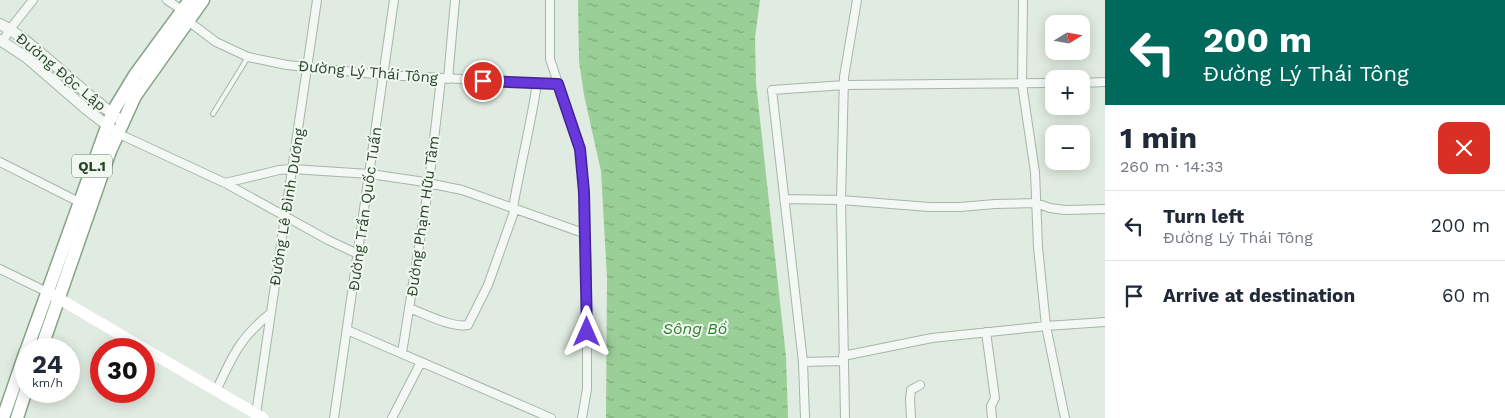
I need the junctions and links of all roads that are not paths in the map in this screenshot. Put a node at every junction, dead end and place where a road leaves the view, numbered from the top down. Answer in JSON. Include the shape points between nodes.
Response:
{"nodes":[{"id":1,"x":33,"y":0,"type":"edge"},
{"id":2,"x":167,"y":0,"type":"edge"},
{"id":3,"x":203,"y":0,"type":"edge"},
{"id":4,"x":317,"y":0,"type":"edge"},
{"id":5,"x":394,"y":0,"type":"edge"},
{"id":6,"x":455,"y":0,"type":"edge"},
{"id":7,"x":550,"y":0,"type":"edge"},
{"id":8,"x":856,"y":0,"type":"edge"},
{"id":9,"x":1023,"y":0,"type":"edge"},
{"id":10,"x":187,"y":11,"type":"edge"},
{"id":11,"x":0,"y":24,"type":"edge"},
{"id":12,"x":10,"y":29,"type":"junction"},
{"id":13,"x":2,"y":40,"type":"edge"},
{"id":14,"x":248,"y":57,"type":"junction"},
{"id":15,"x":308,"y":68,"type":"junction"},
{"id":16,"x":384,"y":75,"type":"junction"},
{"id":17,"x":445,"y":79,"type":"junction"},
{"id":18,"x":1105,"y":82,"type":"edge"},
{"id":19,"x":537,"y":83,"type":"junction"},
{"id":20,"x":1045,"y":83,"type":"edge"},
{"id":21,"x":1090,"y":83,"type":"edge"},
{"id":22,"x":558,"y":84,"type":"junction"},
{"id":23,"x":1022,"y":84,"type":"junction"},
{"id":24,"x":845,"y":85,"type":"junction"},
{"id":25,"x":213,"y":114,"type":"dead end"},
{"id":26,"x":115,"y":123,"type":"junction"},
{"id":27,"x":0,"y":162,"type":"edge"},
{"id":28,"x":292,"y":169,"type":"junction"},
{"id":29,"x":370,"y":174,"type":"junction"},
{"id":30,"x":225,"y":183,"type":"junction"},
{"id":31,"x":429,"y":184,"type":"junction"},
{"id":32,"x":784,"y":199,"type":"junction"},
{"id":33,"x":840,"y":200,"type":"junction"},
{"id":34,"x":78,"y":202,"type":"junction"},
{"id":35,"x":1036,"y":203,"type":"junction"},
{"id":36,"x":514,"y":208,"type":"junction"},
{"id":37,"x":1105,"y":209,"type":"edge"},
{"id":38,"x":285,"y":217,"type":"junction"},
{"id":39,"x":586,"y":234,"type":"junction"},
{"id":40,"x":358,"y":254,"type":"junction"},
{"id":41,"x":0,"y":269,"type":"edge"},
{"id":42,"x":47,"y":292,"type":"junction"},
{"id":43,"x":59,"y":298,"type":"junction"},
{"id":44,"x":409,"y":308,"type":"junction"},
{"id":45,"x":270,"y":313,"type":"junction"},
{"id":46,"x":1105,"y":322,"type":"edge"},
{"id":47,"x":1046,"y":326,"type":"junction"},
{"id":48,"x":347,"y":330,"type":"junction"},
{"id":49,"x":986,"y":332,"type":"junction"},
{"id":50,"x":31,"y":338,"type":"edge"},
{"id":51,"x":45,"y":338,"type":"edge"},
{"id":52,"x":402,"y":353,"type":"junction"},
{"id":53,"x":843,"y":358,"type":"junction"},
{"id":54,"x":421,"y":362,"type":"junction"},
{"id":55,"x":803,"y":362,"type":"junction"},
{"id":56,"x":15,"y":384,"type":"edge"},
{"id":57,"x":920,"y":385,"type":"dead end"},
{"id":58,"x":216,"y":391,"type":"junction"},
{"id":59,"x":21,"y":403,"type":"edge"},
{"id":60,"x":259,"y":416,"type":"edge"},
{"id":61,"x":3,"y":418,"type":"edge"},
{"id":62,"x":16,"y":418,"type":"edge"},
{"id":63,"x":334,"y":418,"type":"edge"},
{"id":64,"x":392,"y":418,"type":"edge"},
{"id":65,"x":551,"y":418,"type":"edge"},
{"id":66,"x":582,"y":418,"type":"edge"},
{"id":67,"x":805,"y":418,"type":"edge"},
{"id":68,"x":845,"y":418,"type":"edge"},
{"id":69,"x":911,"y":418,"type":"edge"},
{"id":70,"x":992,"y":418,"type":"edge"},
{"id":71,"x":1065,"y":418,"type":"edge"}],
"edges":[{"from":1,"to":12,"type":"street"},
{"from":2,"to":10,"type":"street","name":"Đường Lý Thái Tông"},
{"from":3,"to":10,"type":"highway","number":"QL.1"},
{"from":4,"to":15,"type":"street","name":"Đường Lê Đình Dương"},
{"from":5,"to":16,"type":"street","name":"Đường Trần Quốc Tuấn"},
{"from":6,"to":17,"type":"street","name":"Đường Phạm Hữu Tâm"},
{"from":7,"to":22,"type":"street","via":[[550,59]]},
{"from":8,"to":24,"type":"street"},
{"from":9,"to":23,"type":"street"},
{"from":10,"to":14,"type":"street","name":"Đường Lý Thái Tông","via":[[216,42]]},
{"from":10,"to":26,"type":"highway","number":"QL.1","via":[[134,76]]},
{"from":11,"to":12,"type":"street","name":"Đường Độc Lập"},
{"from":12,"to":13,"type":"street"},
{"from":12,"to":26,"type":"street","name":"Đường Độc Lập"},
{"from":13,"to":26,"type":"street","name":"Đường Độc Lập","via":[[86,109]]},
{"from":14,"to":15,"type":"street","name":"Đường Lý Thái Tông"},
{"from":14,"to":25,"type":"lane"},
{"from":15,"to":16,"type":"street","name":"Đường Lý Thái Tông"},
{"from":15,"to":28,"type":"street","name":"Đường Lê Đình Dương"},
{"from":16,"to":17,"type":"street","name":"Đường Lý Thái Tông"},
{"from":16,"to":29,"type":"street","name":"Đường Trần Quốc Tuấn"},
{"from":17,"to":19,"type":"street","name":"Đường Lý Thái Tông"},
{"from":17,"to":31,"type":"street","name":"Đường Phạm Hữu Tâm"},
{"from":18,"to":21,"type":"street"},
{"from":19,"to":22,"type":"street","name":"Đường Lý Thái Tông"},
{"from":19,"to":36,"type":"street"},
{"from":20,"to":23,"type":"street"},
{"from":22,"to":39,"type":"street","via":[[580,149]]},
{"from":23,"to":24,"type":"street"},
{"from":23,"to":35,"type":"street"},
{"from":24,"to":32,"type":"street","via":[[772,90]]},
{"from":24,"to":33,"type":"street"},
{"from":26,"to":30,"type":"street"},
{"from":26,"to":34,"type":"highway","number":"QL.1"},
{"from":26,"to":43,"type":"highway","number":"QL.1"},
{"from":27,"to":34,"type":"street"},
{"from":28,"to":29,"type":"street"},
{"from":28,"to":30,"type":"street"},
{"from":28,"to":38,"type":"street","name":"Đường Lê Đình Dương"},
{"from":29,"to":31,"type":"street"},
{"from":29,"to":40,"type":"street","name":"Đường Trần Quốc Tuấn"},
{"from":30,"to":38,"type":"street"},
{"from":31,"to":36,"type":"street","via":[[462,190]]},
{"from":31,"to":44,"type":"street","name":"Đường Phạm Hữu Tâm"},
{"from":32,"to":33,"type":"street"},
{"from":32,"to":55,"type":"street"},
{"from":33,"to":35,"type":"street","via":[[944,207]]},
{"from":33,"to":53,"type":"street"},
{"from":34,"to":42,"type":"highway","number":"QL.1"},
{"from":35,"to":37,"type":"street","via":[[1065,210]]},
{"from":35,"to":47,"type":"street"},
{"from":36,"to":39,"type":"street"},
{"from":36,"to":44,"type":"street","via":[[488,285],[468,325],[461,326]]},
{"from":38,"to":40,"type":"street"},
{"from":38,"to":45,"type":"street","name":"Đường Lê Đình Dương"},
{"from":39,"to":66,"type":"street","via":[[587,389]]},
{"from":40,"to":48,"type":"street","name":"Đường Trần Quốc Tuấn"},
{"from":41,"to":42,"type":"street"},
{"from":42,"to":43,"type":"main road"},
{"from":42,"to":50,"type":"highway","number":"QL.1"},
{"from":43,"to":51,"type":"highway","number":"QL.1"},
{"from":43,"to":58,"type":"main road"},
{"from":44,"to":52,"type":"street","name":"Đường Phạm Hữu Tâm"},
{"from":45,"to":58,"type":"street","via":[[254,326],[236,349]]},
{"from":45,"to":60,"type":"street","name":"Đường Lê Đình Dương"},
{"from":46,"to":47,"type":"street"},
{"from":47,"to":49,"type":"street"},
{"from":47,"to":71,"type":"street"},
{"from":48,"to":52,"type":"street"},
{"from":48,"to":63,"type":"street","name":"Đường Trần Quốc Tuấn"},
{"from":49,"to":53,"type":"street","via":[[932,338]]},
{"from":49,"to":70,"type":"street","via":[[995,398],[991,406]]},
{"from":52,"to":54,"type":"street"},
{"from":53,"to":55,"type":"street"},
{"from":53,"to":68,"type":"street"},
{"from":54,"to":64,"type":"street"},
{"from":54,"to":65,"type":"street"},
{"from":55,"to":67,"type":"street"},
{"from":56,"to":61,"type":"highway","number":"QL.1"},
{"from":57,"to":69,"type":"street","via":[[911,390]]},
{"from":58,"to":60,"type":"main road"},
{"from":59,"to":62,"type":"highway"}]}
